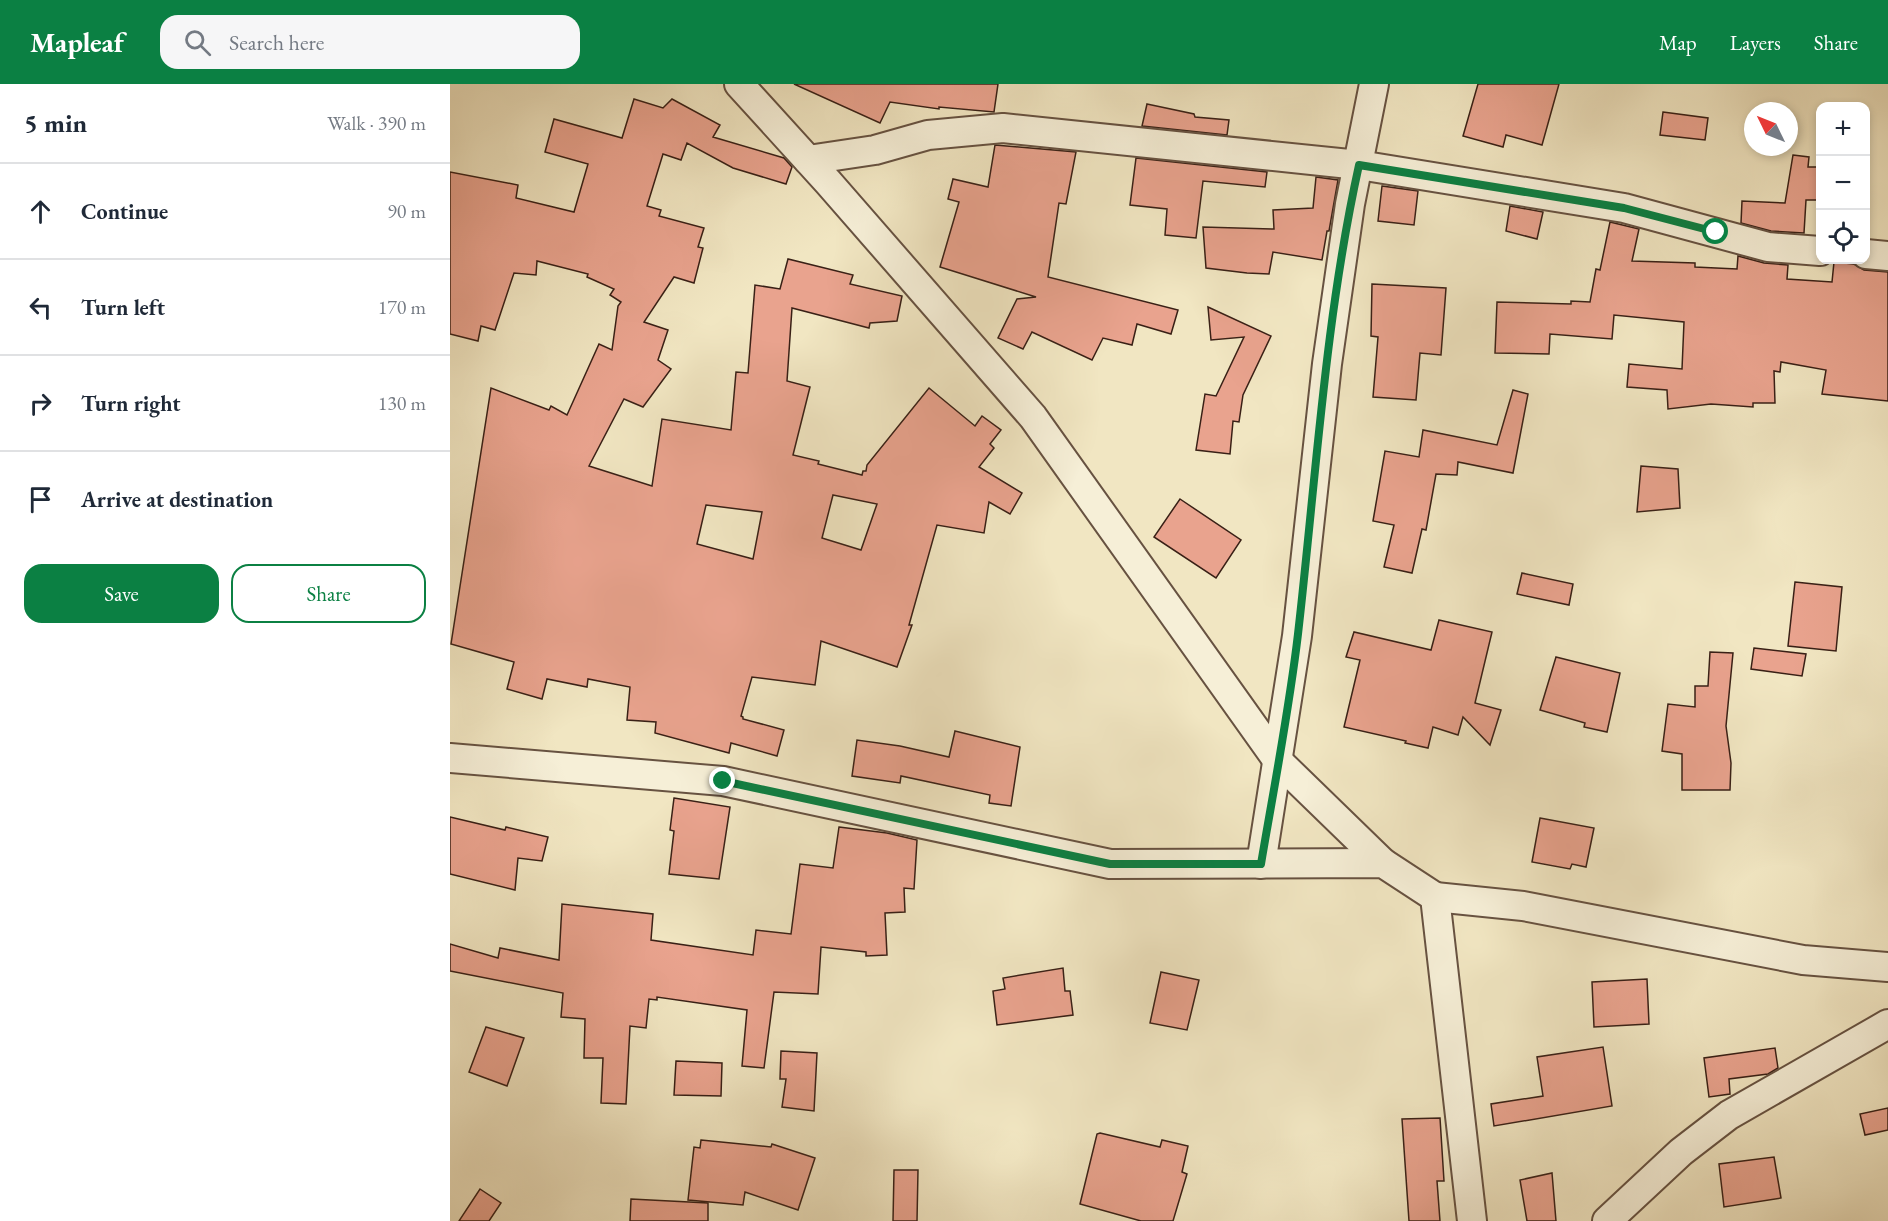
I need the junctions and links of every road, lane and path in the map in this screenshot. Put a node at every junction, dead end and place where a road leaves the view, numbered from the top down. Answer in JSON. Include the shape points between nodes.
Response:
{"nodes":[{"id":1,"x":739,"y":84,"type":"edge"},
{"id":2,"x":1374,"y":84,"type":"edge"},
{"id":3,"x":808,"y":160,"type":"junction"},
{"id":4,"x":1359,"y":165,"type":"junction"},
{"id":5,"x":1816,"y":251,"type":"edge"},
{"id":6,"x":1870,"y":254,"type":"edge"},
{"id":7,"x":1888,"y":256,"type":"edge"},
{"id":8,"x":450,"y":758,"type":"edge"},
{"id":9,"x":1278,"y":761,"type":"junction"},
{"id":10,"x":1383,"y":863,"type":"junction"},
{"id":11,"x":1261,"y":864,"type":"junction"},
{"id":12,"x":1434,"y":897,"type":"junction"},
{"id":13,"x":1888,"y":967,"type":"edge"},
{"id":14,"x":1888,"y":1023,"type":"edge"},
{"id":15,"x":1472,"y":1221,"type":"edge"},
{"id":16,"x":1607,"y":1221,"type":"edge"}],
"edges":[{"from":1,"to":3,"type":"street"},
{"from":2,"to":4,"type":"street"},
{"from":3,"to":4,"type":"street","via":[[875,150],[928,135],[1003,128]]},
{"from":3,"to":9,"type":"street","via":[[1033,417]]},
{"from":4,"to":5,"type":"street","via":[[1624,208],[1768,247]]},
{"from":4,"to":9,"type":"street","via":[[1327,364],[1298,636]]},
{"from":6,"to":7,"type":"street"},
{"from":8,"to":11,"type":"street","via":[[723,781],[1110,864]]},
{"from":9,"to":10,"type":"street"},
{"from":9,"to":11,"type":"street"},
{"from":10,"to":11,"type":"street"},
{"from":10,"to":12,"type":"street"},
{"from":12,"to":13,"type":"street","via":[[1523,906],[1803,960]]},
{"from":12,"to":15,"type":"street"},
{"from":14,"to":16,"type":"street","via":[[1729,1115]]}]}
